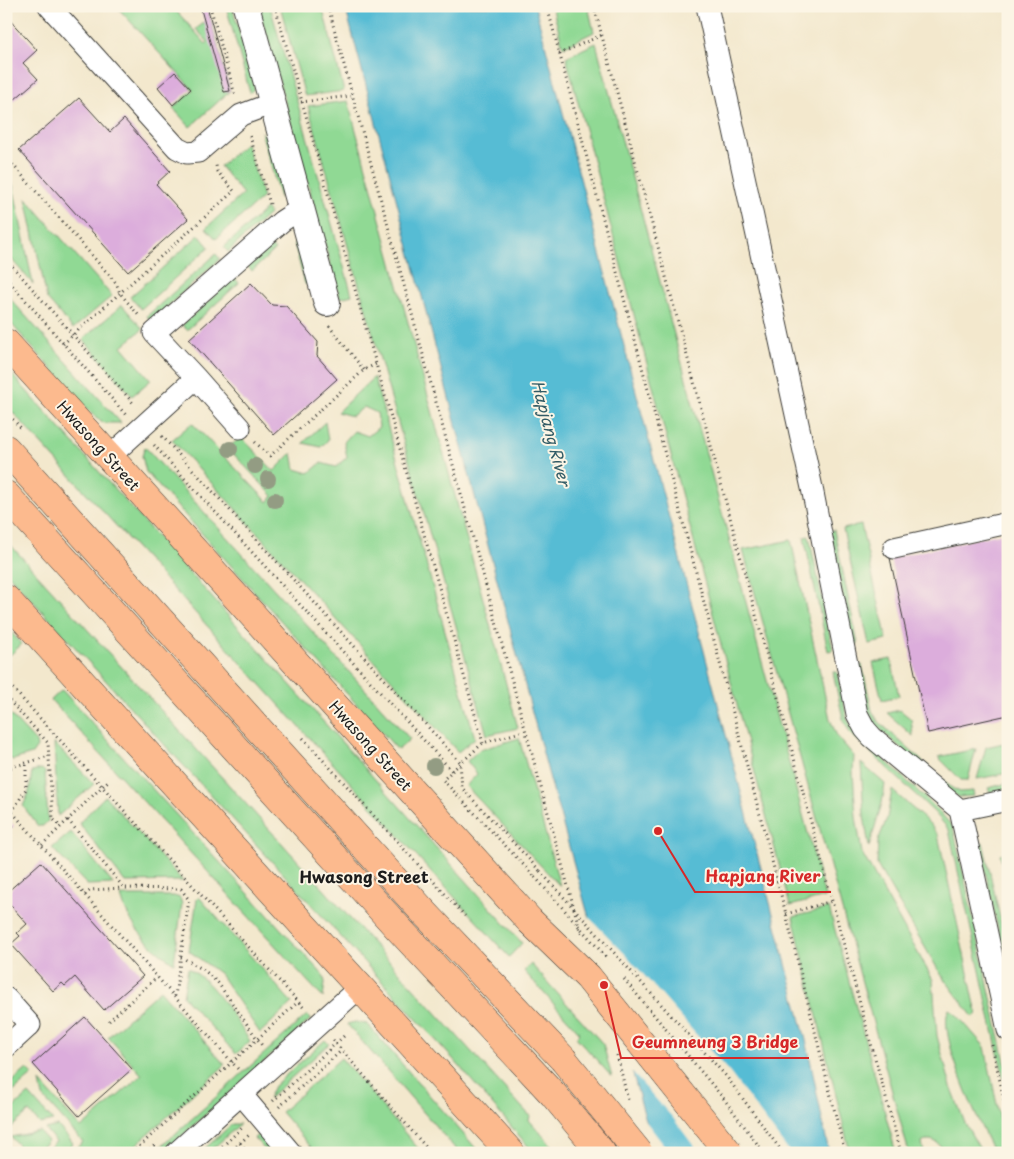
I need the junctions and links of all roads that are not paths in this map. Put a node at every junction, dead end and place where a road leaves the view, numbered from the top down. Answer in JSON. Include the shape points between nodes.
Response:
{"nodes":[{"id":1,"x":49,"y":6,"type":"edge"},
{"id":2,"x":246,"y":6,"type":"edge"},
{"id":3,"x":707,"y":6,"type":"edge"},
{"id":4,"x":274,"y":103,"type":"junction"},
{"id":5,"x":302,"y":208,"type":"junction"},
{"id":6,"x":327,"y":303,"type":"dead end"},
{"id":7,"x":6,"y":343,"type":"edge"},
{"id":8,"x":196,"y":378,"type":"junction"},
{"id":9,"x":240,"y":428,"type":"road end"},
{"id":10,"x":6,"y":449,"type":"edge"},
{"id":11,"x":108,"y":458,"type":"junction"},
{"id":12,"x":6,"y":495,"type":"edge"},
{"id":13,"x":1008,"y":523,"type":"edge"},
{"id":14,"x":894,"y":548,"type":"dead end"},
{"id":15,"x":6,"y":598,"type":"edge"},
{"id":16,"x":1008,"y":800,"type":"edge"},
{"id":17,"x":960,"y":810,"type":"junction"},
{"id":18,"x":360,"y":987,"type":"junction"},
{"id":19,"x":6,"y":998,"type":"edge"},
{"id":20,"x":1000,"y":1036,"type":"edge"},
{"id":21,"x":6,"y":1047,"type":"edge"},
{"id":22,"x":241,"y":1094,"type":"junction"},
{"id":23,"x":176,"y":1153,"type":"edge"},
{"id":24,"x":291,"y":1153,"type":"edge"},
{"id":25,"x":511,"y":1153,"type":"edge"},
{"id":26,"x":602,"y":1153,"type":"edge"},
{"id":27,"x":639,"y":1153,"type":"edge"},
{"id":28,"x":729,"y":1153,"type":"edge"}],
"edges":[{"from":1,"to":4,"type":"street","via":[[177,148],[187,153],[198,152],[241,115]]},
{"from":2,"to":4,"type":"street"},
{"from":3,"to":17,"type":"street","via":[[812,488],[857,714],[872,737]]},
{"from":4,"to":5,"type":"street"},
{"from":5,"to":6,"type":"street"},
{"from":5,"to":8,"type":"street","via":[[282,221],[154,333]]},
{"from":7,"to":11,"type":"main road","name":"Hwasong Street"},
{"from":8,"to":9,"type":"street"},
{"from":8,"to":11,"type":"street"},
{"from":10,"to":27,"type":"main road","bridge":true,"via":[[420,908],[563,1059]]},
{"from":11,"to":28,"type":"main road","name":"Hwasong Street","bridge":true,"via":[[530,921],[588,977]]},
{"from":12,"to":26,"type":"main road","via":[[392,922],[553,1094]]},
{"from":13,"to":14,"type":"street"},
{"from":15,"to":18,"type":"main road"},
{"from":16,"to":17,"type":"street"},
{"from":17,"to":20,"type":"street"},
{"from":18,"to":22,"type":"street"},
{"from":18,"to":25,"type":"main road"},
{"from":19,"to":21,"type":"street","via":[[30,1025]]},
{"from":22,"to":23,"type":"street"},
{"from":22,"to":24,"type":"street"}]}
